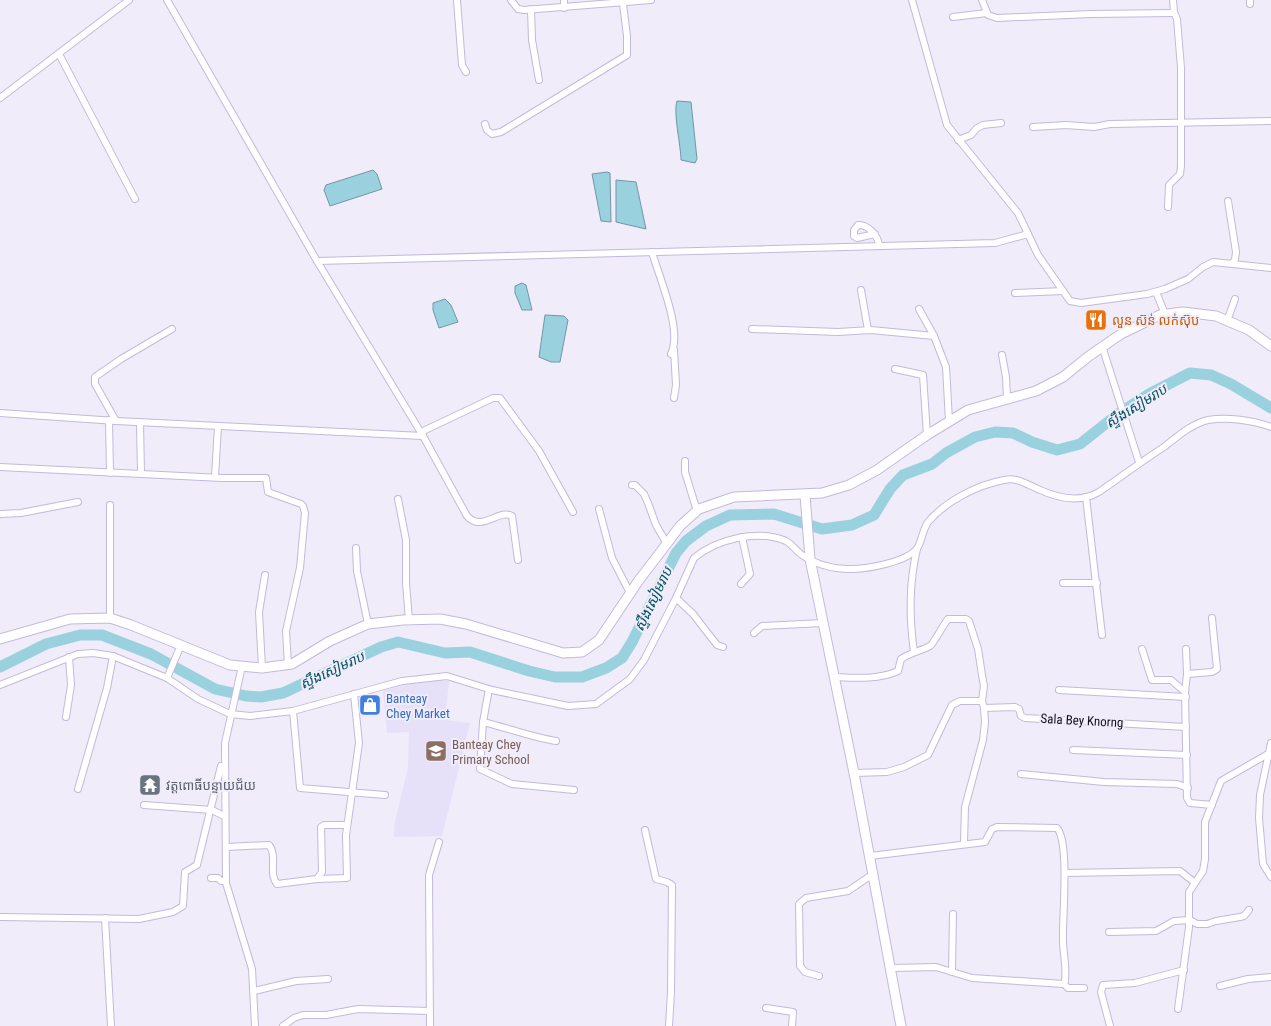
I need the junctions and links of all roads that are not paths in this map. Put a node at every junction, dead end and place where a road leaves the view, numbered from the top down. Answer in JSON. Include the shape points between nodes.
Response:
{"nodes":[{"id":1,"x":130,"y":0,"type":"edge"},
{"id":2,"x":167,"y":0,"type":"edge"},
{"id":3,"x":457,"y":0,"type":"edge"},
{"id":4,"x":511,"y":0,"type":"edge"},
{"id":5,"x":564,"y":0,"type":"edge"},
{"id":6,"x":651,"y":0,"type":"edge"},
{"id":7,"x":912,"y":0,"type":"edge"},
{"id":8,"x":982,"y":0,"type":"edge"},
{"id":9,"x":1174,"y":0,"type":"edge"},
{"id":10,"x":623,"y":4,"type":"junction"},
{"id":11,"x":564,"y":8,"type":"junction"},
{"id":12,"x":531,"y":9,"type":"junction"},
{"id":13,"x":986,"y":13,"type":"junction"},
{"id":14,"x":1174,"y":13,"type":"junction"},
{"id":15,"x":952,"y":17,"type":"dead end"},
{"id":16,"x":59,"y":54,"type":"junction"},
{"id":17,"x":466,"y":72,"type":"dead end"},
{"id":18,"x":538,"y":80,"type":"dead end"},
{"id":19,"x":0,"y":98,"type":"edge"},
{"id":20,"x":1271,"y":121,"type":"edge"},
{"id":21,"x":1001,"y":123,"type":"dead end"},
{"id":22,"x":485,"y":124,"type":"dead end"},
{"id":23,"x":1181,"y":124,"type":"junction"},
{"id":24,"x":1033,"y":127,"type":"dead end"},
{"id":25,"x":958,"y":140,"type":"junction"},
{"id":26,"x":135,"y":199,"type":"dead end"},
{"id":27,"x":1228,"y":201,"type":"dead end"},
{"id":28,"x":1168,"y":207,"type":"dead end"},
{"id":29,"x":875,"y":234,"type":"dead end"},
{"id":30,"x":1028,"y":234,"type":"junction"},
{"id":31,"x":879,"y":245,"type":"junction"},
{"id":32,"x":652,"y":252,"type":"junction"},
{"id":33,"x":317,"y":261,"type":"junction"},
{"id":34,"x":1232,"y":263,"type":"junction"},
{"id":35,"x":1271,"y":268,"type":"edge"},
{"id":36,"x":861,"y":290,"type":"dead end"},
{"id":37,"x":1063,"y":290,"type":"junction"},
{"id":38,"x":1156,"y":292,"type":"junction"},
{"id":39,"x":1015,"y":293,"type":"dead end"},
{"id":40,"x":1235,"y":300,"type":"dead end"},
{"id":41,"x":919,"y":309,"type":"dead end"},
{"id":42,"x":1165,"y":314,"type":"junction"},
{"id":43,"x":1227,"y":321,"type":"junction"},
{"id":44,"x":172,"y":329,"type":"dead end"},
{"id":45,"x":752,"y":330,"type":"dead end"},
{"id":46,"x":868,"y":330,"type":"junction"},
{"id":47,"x":934,"y":336,"type":"junction"},
{"id":48,"x":1102,"y":346,"type":"junction"},
{"id":49,"x":1271,"y":346,"type":"edge"},
{"id":50,"x":1002,"y":355,"type":"dead end"},
{"id":51,"x":895,"y":369,"type":"dead end"},
{"id":52,"x":674,"y":398,"type":"dead end"},
{"id":53,"x":1007,"y":398,"type":"junction"},
{"id":54,"x":0,"y":413,"type":"edge"},
{"id":55,"x":113,"y":421,"type":"junction"},
{"id":56,"x":949,"y":421,"type":"junction"},
{"id":57,"x":140,"y":422,"type":"junction"},
{"id":58,"x":218,"y":426,"type":"junction"},
{"id":59,"x":1271,"y":427,"type":"edge"},
{"id":60,"x":422,"y":434,"type":"junction"},
{"id":61,"x":927,"y":435,"type":"junction"},
{"id":62,"x":685,"y":461,"type":"dead end"},
{"id":63,"x":1139,"y":462,"type":"junction"},
{"id":64,"x":0,"y":468,"type":"edge"},
{"id":65,"x":110,"y":473,"type":"junction"},
{"id":66,"x":141,"y":474,"type":"junction"},
{"id":67,"x":215,"y":477,"type":"junction"},
{"id":68,"x":632,"y":485,"type":"dead end"},
{"id":69,"x":804,"y":495,"type":"junction"},
{"id":70,"x":1086,"y":497,"type":"junction"},
{"id":71,"x":398,"y":499,"type":"dead end"},
{"id":72,"x":78,"y":502,"type":"dead end"},
{"id":73,"x":110,"y":505,"type":"dead end"},
{"id":74,"x":599,"y":509,"type":"dead end"},
{"id":75,"x":697,"y":511,"type":"junction"},
{"id":76,"x":573,"y":512,"type":"dead end"},
{"id":77,"x":0,"y":514,"type":"edge"},
{"id":78,"x":742,"y":537,"type":"junction"},
{"id":79,"x":667,"y":544,"type":"junction"},
{"id":80,"x":356,"y":548,"type":"dead end"},
{"id":81,"x":917,"y":549,"type":"junction"},
{"id":82,"x":809,"y":556,"type":"junction"},
{"id":83,"x":518,"y":560,"type":"dead end"},
{"id":84,"x":265,"y":575,"type":"dead end"},
{"id":85,"x":1063,"y":583,"type":"dead end"},
{"id":86,"x":1097,"y":583,"type":"junction"},
{"id":87,"x":741,"y":584,"type":"dead end"},
{"id":88,"x":630,"y":593,"type":"junction"},
{"id":89,"x":676,"y":598,"type":"junction"},
{"id":90,"x":110,"y":618,"type":"junction"},
{"id":91,"x":1212,"y":618,"type":"dead end"},
{"id":92,"x":409,"y":620,"type":"junction"},
{"id":93,"x":823,"y":623,"type":"junction"},
{"id":94,"x":368,"y":624,"type":"junction"},
{"id":95,"x":754,"y":633,"type":"dead end"},
{"id":96,"x":1102,"y":635,"type":"dead end"},
{"id":97,"x":0,"y":639,"type":"edge"},
{"id":98,"x":181,"y":645,"type":"junction"},
{"id":99,"x":723,"y":647,"type":"dead end"},
{"id":100,"x":1142,"y":649,"type":"dead end"},
{"id":101,"x":1186,"y":649,"type":"dead end"},
{"id":102,"x":914,"y":652,"type":"junction"},
{"id":103,"x":113,"y":656,"type":"junction"},
{"id":104,"x":69,"y":658,"type":"junction"},
{"id":105,"x":288,"y":665,"type":"junction"},
{"id":106,"x":242,"y":666,"type":"junction"},
{"id":107,"x":262,"y":668,"type":"junction"},
{"id":108,"x":1187,"y":674,"type":"junction"},
{"id":109,"x":168,"y":676,"type":"junction"},
{"id":110,"x":834,"y":677,"type":"junction"},
{"id":111,"x":0,"y":685,"type":"edge"},
{"id":112,"x":489,"y":689,"type":"junction"},
{"id":113,"x":1059,"y":690,"type":"dead end"},
{"id":114,"x":354,"y":694,"type":"junction"},
{"id":115,"x":1186,"y":694,"type":"junction"},
{"id":116,"x":982,"y":700,"type":"junction"},
{"id":117,"x":984,"y":708,"type":"junction"},
{"id":118,"x":293,"y":711,"type":"junction"},
{"id":119,"x":230,"y":714,"type":"junction"},
{"id":120,"x":66,"y":717,"type":"dead end"},
{"id":121,"x":483,"y":722,"type":"junction"},
{"id":122,"x":1186,"y":727,"type":"junction"},
{"id":123,"x":556,"y":741,"type":"dead end"},
{"id":124,"x":1271,"y":743,"type":"edge"},
{"id":125,"x":1073,"y":750,"type":"dead end"},
{"id":126,"x":1268,"y":754,"type":"junction"},
{"id":127,"x":1187,"y":755,"type":"junction"},
{"id":128,"x":224,"y":759,"type":"junction"},
{"id":129,"x":854,"y":773,"type":"junction"},
{"id":130,"x":1022,"y":774,"type":"dead end"},
{"id":131,"x":1188,"y":788,"type":"junction"},
{"id":132,"x":78,"y":789,"type":"dead end"},
{"id":133,"x":574,"y":790,"type":"dead end"},
{"id":134,"x":351,"y":791,"type":"junction"},
{"id":135,"x":385,"y":795,"type":"dead end"},
{"id":136,"x":144,"y":804,"type":"dead end"},
{"id":137,"x":1212,"y":805,"type":"junction"},
{"id":138,"x":212,"y":810,"type":"junction"},
{"id":139,"x":224,"y":816,"type":"junction"},
{"id":140,"x":347,"y":825,"type":"junction"},
{"id":141,"x":645,"y":830,"type":"dead end"},
{"id":142,"x":439,"y":842,"type":"dead end"},
{"id":143,"x":964,"y":843,"type":"junction"},
{"id":144,"x":226,"y":847,"type":"junction"},
{"id":145,"x":870,"y":856,"type":"junction"},
{"id":146,"x":1065,"y":873,"type":"junction"},
{"id":147,"x":873,"y":874,"type":"junction"},
{"id":148,"x":1271,"y":877,"type":"edge"},
{"id":149,"x":211,"y":878,"type":"dead end"},
{"id":150,"x":317,"y":879,"type":"junction"},
{"id":151,"x":226,"y":881,"type":"junction"},
{"id":152,"x":1194,"y":882,"type":"junction"},
{"id":153,"x":1249,"y":910,"type":"dead end"},
{"id":154,"x":953,"y":914,"type":"dead end"},
{"id":155,"x":0,"y":917,"type":"edge"},
{"id":156,"x":105,"y":918,"type":"junction"},
{"id":157,"x":1190,"y":920,"type":"junction"},
{"id":158,"x":1109,"y":932,"type":"dead end"},
{"id":159,"x":891,"y":968,"type":"junction"},
{"id":160,"x":1184,"y":970,"type":"junction"},
{"id":161,"x":952,"y":972,"type":"junction"},
{"id":162,"x":819,"y":976,"type":"dead end"},
{"id":163,"x":1271,"y":977,"type":"edge"},
{"id":164,"x":328,"y":979,"type":"dead end"},
{"id":165,"x":1064,"y":984,"type":"junction"},
{"id":166,"x":1220,"y":986,"type":"dead end"},
{"id":167,"x":1084,"y":988,"type":"dead end"},
{"id":168,"x":254,"y":991,"type":"junction"},
{"id":169,"x":766,"y":1008,"type":"dead end"},
{"id":170,"x":1178,"y":1009,"type":"dead end"},
{"id":171,"x":430,"y":1011,"type":"junction"},
{"id":172,"x":111,"y":1026,"type":"edge"},
{"id":173,"x":256,"y":1026,"type":"edge"},
{"id":174,"x":283,"y":1026,"type":"edge"},
{"id":175,"x":430,"y":1026,"type":"edge"},
{"id":176,"x":669,"y":1026,"type":"edge"},
{"id":177,"x":792,"y":1026,"type":"edge"},
{"id":178,"x":901,"y":1026,"type":"edge"},
{"id":179,"x":1110,"y":1026,"type":"edge"}],
"edges":[{"from":1,"to":16,"type":"street"},
{"from":2,"to":33,"type":"street"},
{"from":3,"to":17,"type":"street","via":[[462,65]]},
{"from":4,"to":12,"type":"street","via":[[518,9]]},
{"from":5,"to":11,"type":"street"},
{"from":6,"to":10,"type":"street"},
{"from":7,"to":25,"type":"street","via":[[944,118]]},
{"from":8,"to":13,"type":"street"},
{"from":9,"to":14,"type":"street"},
{"from":10,"to":11,"type":"street"},
{"from":10,"to":22,"type":"street","via":[[627,55],[501,132],[492,134]]},
{"from":11,"to":12,"type":"street"},
{"from":12,"to":18,"type":"street","via":[[532,40]]},
{"from":13,"to":14,"type":"street","via":[[997,18]]},
{"from":13,"to":15,"type":"street"},
{"from":14,"to":23,"type":"street","via":[[1177,18]]},
{"from":16,"to":19,"type":"street"},
{"from":16,"to":26,"type":"street"},
{"from":20,"to":23,"type":"street"},
{"from":21,"to":25,"type":"street","via":[[984,125],[972,135]]},
{"from":23,"to":24,"type":"street"},
{"from":23,"to":28,"type":"street","via":[[1180,174],[1169,185]]},
{"from":25,"to":30,"type":"street","via":[[1018,213]]},
{"from":27,"to":34,"type":"street","via":[[1236,252]]},
{"from":29,"to":31,"type":"street"},
{"from":30,"to":31,"type":"street","via":[[996,243]]},
{"from":30,"to":37,"type":"street","via":[[1038,255]]},
{"from":31,"to":32,"type":"street"},
{"from":32,"to":33,"type":"street"},
{"from":32,"to":52,"type":"street","via":[[674,324]]},
{"from":33,"to":60,"type":"street"},
{"from":34,"to":35,"type":"street"},
{"from":34,"to":38,"type":"street","via":[[1213,262],[1188,279]]},
{"from":36,"to":46,"type":"street"},
{"from":37,"to":38,"type":"street","via":[[1070,301],[1081,303]]},
{"from":37,"to":39,"type":"street"},
{"from":38,"to":42,"type":"street"},
{"from":40,"to":43,"type":"street"},
{"from":41,"to":47,"type":"street"},
{"from":42,"to":43,"type":"street","via":[[1198,313]]},
{"from":42,"to":48,"type":"street","via":[[1121,334]]},
{"from":43,"to":49,"type":"street","via":[[1249,330]]},
{"from":44,"to":55,"type":"street","via":[[95,377],[95,384]]},
{"from":45,"to":46,"type":"street"},
{"from":46,"to":47,"type":"street"},
{"from":47,"to":56,"type":"street","via":[[946,367]]},
{"from":48,"to":53,"type":"street","via":[[1063,378],[1036,391]]},
{"from":48,"to":63,"type":"street"},
{"from":50,"to":53,"type":"street"},
{"from":51,"to":61,"type":"street","via":[[923,374]]},
{"from":53,"to":56,"type":"street","via":[[968,410]]},
{"from":54,"to":55,"type":"street"},
{"from":55,"to":57,"type":"street"},
{"from":55,"to":65,"type":"street"},
{"from":56,"to":61,"type":"street"},
{"from":57,"to":58,"type":"street"},
{"from":57,"to":66,"type":"street"},
{"from":58,"to":60,"type":"street"},
{"from":58,"to":67,"type":"street"},
{"from":59,"to":63,"type":"street","via":[[1244,421],[1207,420],[1185,431]]},
{"from":60,"to":76,"type":"street","via":[[494,398],[500,398],[539,451]]},
{"from":60,"to":83,"type":"street","via":[[470,520],[482,522],[507,514],[512,516]]},
{"from":61,"to":69,"type":"street","via":[[877,470],[849,485]]},
{"from":62,"to":75,"type":"street","via":[[685,472]]},
{"from":63,"to":70,"type":"street","via":[[1099,492]]},
{"from":64,"to":65,"type":"street"},
{"from":65,"to":66,"type":"street"},
{"from":66,"to":67,"type":"street"},
{"from":67,"to":105,"type":"street","via":[[266,478],[270,494],[303,506],[305,520],[300,568],[286,631]]},
{"from":68,"to":79,"type":"street","via":[[644,494],[656,525]]},
{"from":69,"to":75,"type":"street","via":[[734,497]]},
{"from":69,"to":82,"type":"street"},
{"from":70,"to":81,"type":"street","via":[[1061,498],[1015,479],[988,484],[952,503],[928,523]]},
{"from":70,"to":86,"type":"street"},
{"from":71,"to":92,"type":"street","via":[[406,540]]},
{"from":72,"to":77,"type":"street","via":[[21,513]]},
{"from":73,"to":90,"type":"street"},
{"from":74,"to":88,"type":"street","via":[[612,558]]},
{"from":75,"to":79,"type":"street","via":[[680,526]]},
{"from":78,"to":82,"type":"street","via":[[772,538],[787,542]]},
{"from":78,"to":87,"type":"street","via":[[750,574]]},
{"from":78,"to":89,"type":"street","via":[[710,548],[694,558]]},
{"from":79,"to":88,"type":"street"},
{"from":80,"to":94,"type":"street","via":[[357,571]]},
{"from":81,"to":82,"type":"street","via":[[901,558],[862,569],[822,566]]},
{"from":81,"to":102,"type":"street","via":[[912,571],[910,617]]},
{"from":82,"to":93,"type":"street"},
{"from":84,"to":107,"type":"street","via":[[258,612]]},
{"from":85,"to":86,"type":"street"},
{"from":86,"to":96,"type":"street"},
{"from":88,"to":92,"type":"street","via":[[599,640],[589,648],[577,652],[563,653],[444,619]]},
{"from":89,"to":99,"type":"street","via":[[693,614],[717,645]]},
{"from":89,"to":112,"type":"street","via":[[644,660],[630,679],[596,704],[568,706]]},
{"from":90,"to":97,"type":"street","via":[[70,619]]},
{"from":90,"to":98,"type":"street"},
{"from":91,"to":108,"type":"street","via":[[1217,668],[1212,672]]},
{"from":92,"to":94,"type":"street"},
{"from":93,"to":95,"type":"street","via":[[762,626]]},
{"from":93,"to":110,"type":"street"},
{"from":94,"to":105,"type":"street","via":[[330,641]]},
{"from":98,"to":106,"type":"street","via":[[230,665]]},
{"from":98,"to":109,"type":"street"},
{"from":100,"to":115,"type":"street","via":[[1152,680],[1171,680]]},
{"from":101,"to":108,"type":"street"},
{"from":102,"to":110,"type":"street","via":[[901,659],[898,671],[890,675]]},
{"from":102,"to":116,"type":"street","via":[[929,646],[948,619],[969,621],[978,649],[984,686]]},
{"from":103,"to":104,"type":"street","via":[[83,653]]},
{"from":103,"to":109,"type":"street"},
{"from":103,"to":132,"type":"street"},
{"from":104,"to":111,"type":"street"},
{"from":104,"to":120,"type":"street","via":[[71,685]]},
{"from":105,"to":107,"type":"street"},
{"from":106,"to":107,"type":"street"},
{"from":106,"to":119,"type":"street"},
{"from":108,"to":115,"type":"street"},
{"from":109,"to":119,"type":"street","via":[[198,698]]},
{"from":110,"to":129,"type":"street"},
{"from":112,"to":114,"type":"street","via":[[448,676],[402,681]]},
{"from":112,"to":121,"type":"street"},
{"from":113,"to":115,"type":"street"},
{"from":114,"to":118,"type":"street"},
{"from":114,"to":134,"type":"street","via":[[359,743]]},
{"from":115,"to":122,"type":"street"},
{"from":116,"to":117,"type":"street"},
{"from":116,"to":129,"type":"street","via":[[960,701],[952,705],[928,755],[887,772]]},
{"from":117,"to":122,"type":"street","name":"Sala Bey Knorng","via":[[1015,707],[1019,708],[1021,716],[1025,718]]},
{"from":117,"to":143,"type":"street","via":[[983,740],[965,806]]},
{"from":118,"to":119,"type":"street","via":[[250,716]]},
{"from":118,"to":134,"type":"street","via":[[300,788]]},
{"from":119,"to":128,"type":"street"},
{"from":121,"to":123,"type":"street"},
{"from":121,"to":133,"type":"street","via":[[479,766],[483,772],[512,784]]},
{"from":122,"to":127,"type":"street"},
{"from":124,"to":126,"type":"street"},
{"from":125,"to":127,"type":"street"},
{"from":126,"to":137,"type":"street","via":[[1221,781]]},
{"from":126,"to":148,"type":"street","via":[[1260,795],[1259,818],[1263,864]]},
{"from":127,"to":131,"type":"street"},
{"from":128,"to":138,"type":"street"},
{"from":128,"to":139,"type":"street"},
{"from":129,"to":145,"type":"street"},
{"from":130,"to":131,"type":"street","via":[[1104,782],[1177,784]]},
{"from":131,"to":137,"type":"street","via":[[1187,798],[1190,803]]},
{"from":134,"to":135,"type":"street"},
{"from":134,"to":140,"type":"street"},
{"from":136,"to":138,"type":"street"},
{"from":137,"to":152,"type":"street","via":[[1205,822],[1203,871]]},
{"from":138,"to":139,"type":"street"},
{"from":138,"to":156,"type":"street","via":[[197,865],[184,872],[183,906],[173,912],[139,919]]},
{"from":139,"to":144,"type":"street"},
{"from":140,"to":150,"type":"street","via":[[322,825],[322,872]]},
{"from":140,"to":150,"type":"street","via":[[347,878]]},
{"from":141,"to":176,"type":"street","via":[[654,877],[671,883],[672,888]]},
{"from":142,"to":171,"type":"street","via":[[429,875]]},
{"from":143,"to":145,"type":"street"},
{"from":143,"to":146,"type":"street","via":[[986,842],[992,829],[997,827],[1054,827],[1061,834]]},
{"from":144,"to":150,"type":"street","via":[[269,845],[273,852],[274,880],[277,884]]},
{"from":144,"to":151,"type":"street"},
{"from":145,"to":147,"type":"street"},
{"from":146,"to":152,"type":"street","via":[[1180,871]]},
{"from":146,"to":165,"type":"street"},
{"from":147,"to":159,"type":"street"},
{"from":147,"to":162,"type":"street","via":[[848,891],[806,898],[799,904],[800,966],[805,972]]},
{"from":149,"to":151,"type":"street"},
{"from":151,"to":168,"type":"street","via":[[252,969]]},
{"from":152,"to":157,"type":"street","via":[[1189,892]]},
{"from":153,"to":157,"type":"street","via":[[1244,916],[1207,924],[1197,924]]},
{"from":154,"to":161,"type":"street"},
{"from":155,"to":156,"type":"street"},
{"from":156,"to":172,"type":"street"},
{"from":157,"to":158,"type":"street","via":[[1170,922],[1156,932]]},
{"from":157,"to":160,"type":"street"},
{"from":159,"to":161,"type":"street","via":[[936,966]]},
{"from":159,"to":178,"type":"street"},
{"from":160,"to":170,"type":"street"},
{"from":160,"to":179,"type":"street","via":[[1135,983],[1103,985],[1101,992]]},
{"from":161,"to":165,"type":"street","via":[[979,978]]},
{"from":163,"to":166,"type":"street","via":[[1248,979]]},
{"from":164,"to":168,"type":"street","via":[[296,980]]},
{"from":165,"to":167,"type":"street","via":[[1068,988]]},
{"from":168,"to":173,"type":"street"},
{"from":169,"to":177,"type":"street","via":[[794,1012]]},
{"from":171,"to":174,"type":"street","via":[[358,1009],[326,1015],[303,1015]]},
{"from":171,"to":175,"type":"street"}]}
